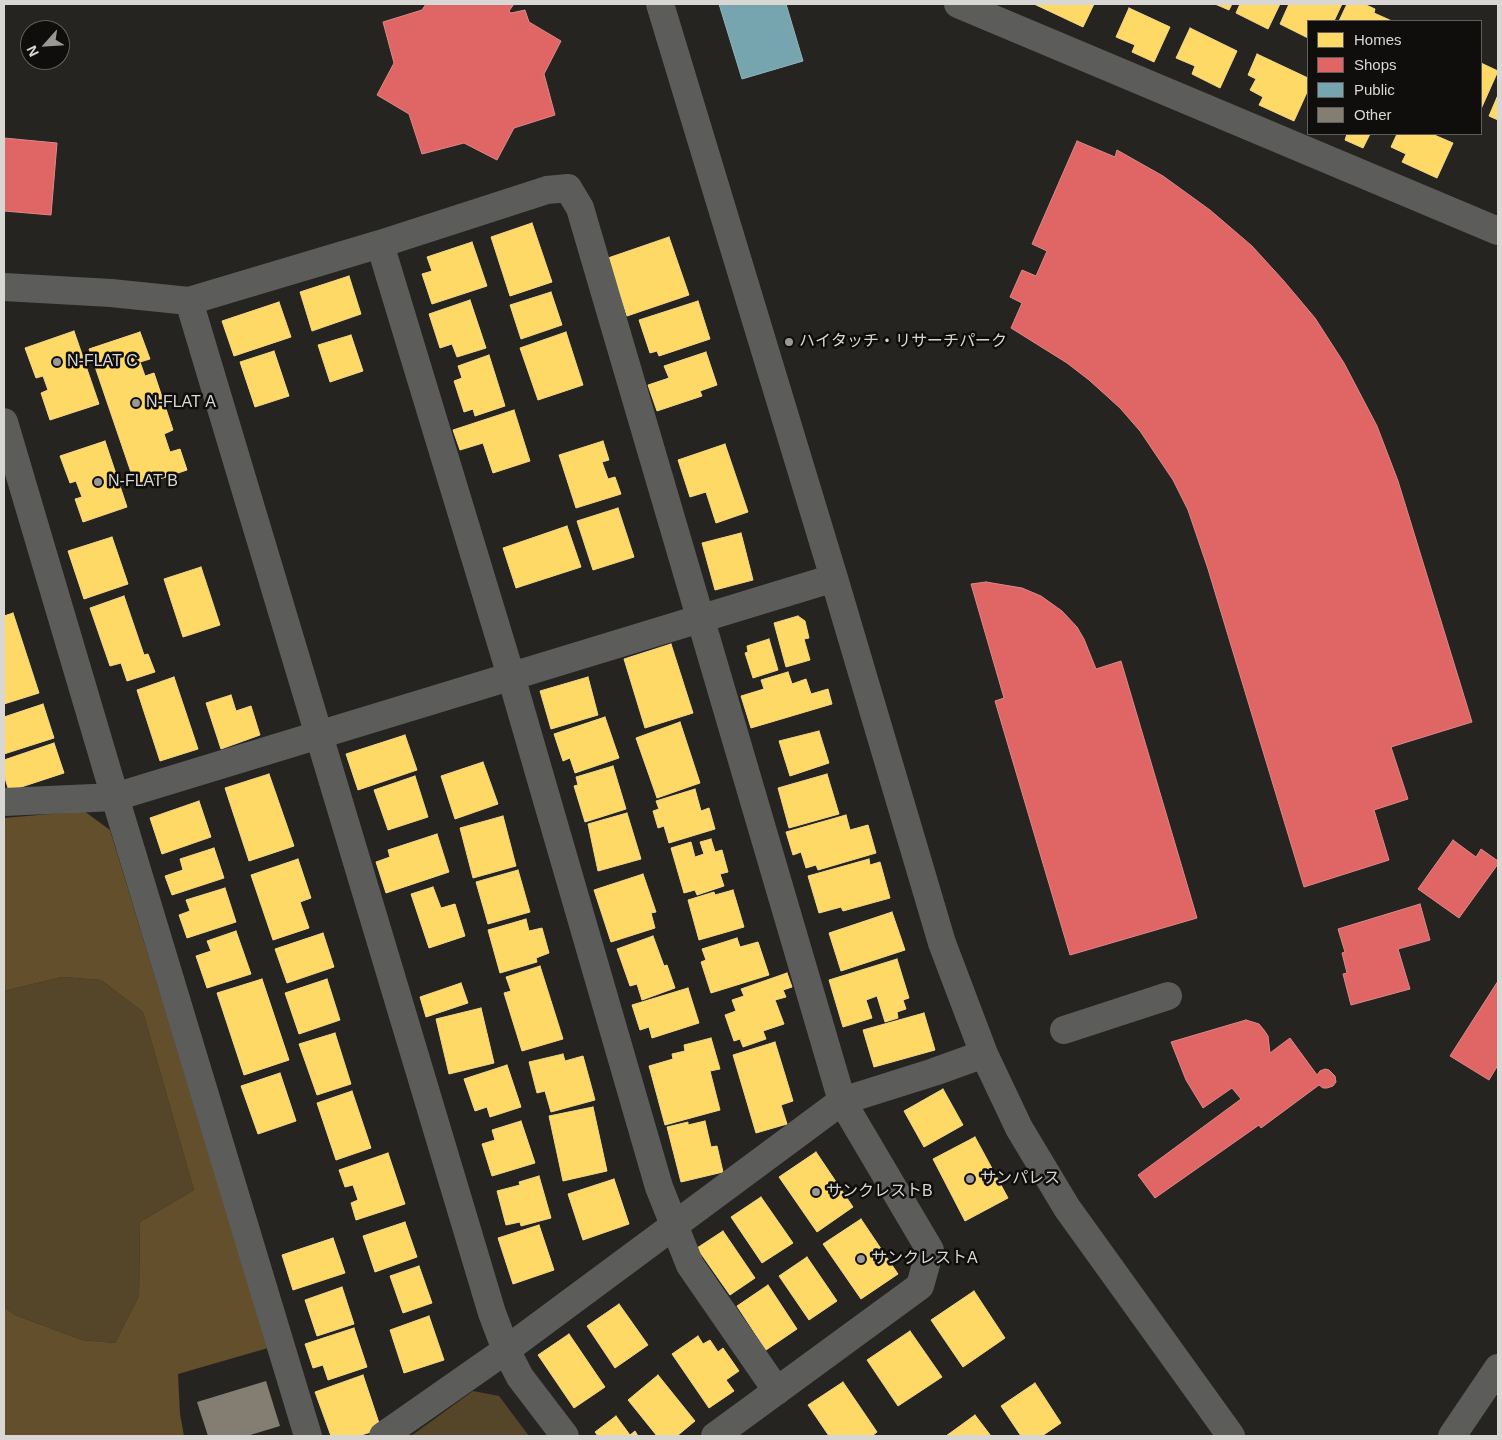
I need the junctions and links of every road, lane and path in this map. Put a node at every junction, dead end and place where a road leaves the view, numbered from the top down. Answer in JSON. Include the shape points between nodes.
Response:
{"nodes":[{"id":1,"x":660,"y":4,"type":"edge"},
{"id":2,"x":958,"y":4,"type":"edge"},
{"id":3,"x":1498,"y":231,"type":"edge"},
{"id":4,"x":380,"y":244,"type":"junction"},
{"id":5,"x":4,"y":287,"type":"edge"},
{"id":6,"x":189,"y":301,"type":"junction"},
{"id":7,"x":4,"y":422,"type":"edge"},
{"id":8,"x":834,"y":578,"type":"junction"},
{"id":9,"x":701,"y":620,"type":"junction"},
{"id":10,"x":511,"y":676,"type":"junction"},
{"id":11,"x":318,"y":734,"type":"junction"},
{"id":12,"x":114,"y":797,"type":"junction"},
{"id":13,"x":4,"y":802,"type":"edge"},
{"id":14,"x":1168,"y":996,"type":"dead end"},
{"id":15,"x":1064,"y":1030,"type":"dead end"},
{"id":16,"x":984,"y":1054,"type":"junction"},
{"id":17,"x":842,"y":1101,"type":"junction"},
{"id":18,"x":675,"y":1225,"type":"junction"},
{"id":19,"x":506,"y":1350,"type":"junction"},
{"id":20,"x":1498,"y":1368,"type":"edge"},
{"id":21,"x":777,"y":1391,"type":"junction"},
{"id":22,"x":308,"y":1436,"type":"edge"},
{"id":23,"x":383,"y":1436,"type":"edge"},
{"id":24,"x":564,"y":1436,"type":"edge"},
{"id":25,"x":715,"y":1436,"type":"edge"},
{"id":26,"x":1231,"y":1436,"type":"edge"},
{"id":27,"x":1452,"y":1436,"type":"edge"}],
"edges":[{"from":1,"to":8,"type":"street"},
{"from":2,"to":3,"type":"street"},
{"from":4,"to":6,"type":"street"},
{"from":4,"to":9,"type":"street","via":[[547,190],[568,188],[580,208]]},
{"from":4,"to":10,"type":"street"},
{"from":5,"to":6,"type":"street"},
{"from":6,"to":11,"type":"street"},
{"from":7,"to":12,"type":"street"},
{"from":8,"to":9,"type":"street"},
{"from":8,"to":16,"type":"street","via":[[942,943]]},
{"from":9,"to":10,"type":"street"},
{"from":9,"to":17,"type":"street"},
{"from":10,"to":11,"type":"street"},
{"from":10,"to":18,"type":"street","via":[[660,1187]]},
{"from":11,"to":12,"type":"street"},
{"from":11,"to":19,"type":"street","via":[[492,1314]]},
{"from":12,"to":13,"type":"street"},
{"from":12,"to":22,"type":"street"},
{"from":14,"to":15,"type":"street"},
{"from":16,"to":17,"type":"street"},
{"from":16,"to":26,"type":"street","via":[[1019,1128],[1067,1208]]},
{"from":17,"to":18,"type":"street"},
{"from":17,"to":21,"type":"street","via":[[930,1250],[920,1286]]},
{"from":18,"to":19,"type":"street"},
{"from":18,"to":21,"type":"street","via":[[690,1265]]},
{"from":19,"to":23,"type":"street"},
{"from":19,"to":24,"type":"street","via":[[520,1377]]},
{"from":20,"to":27,"type":"street"},
{"from":21,"to":25,"type":"street"}]}
